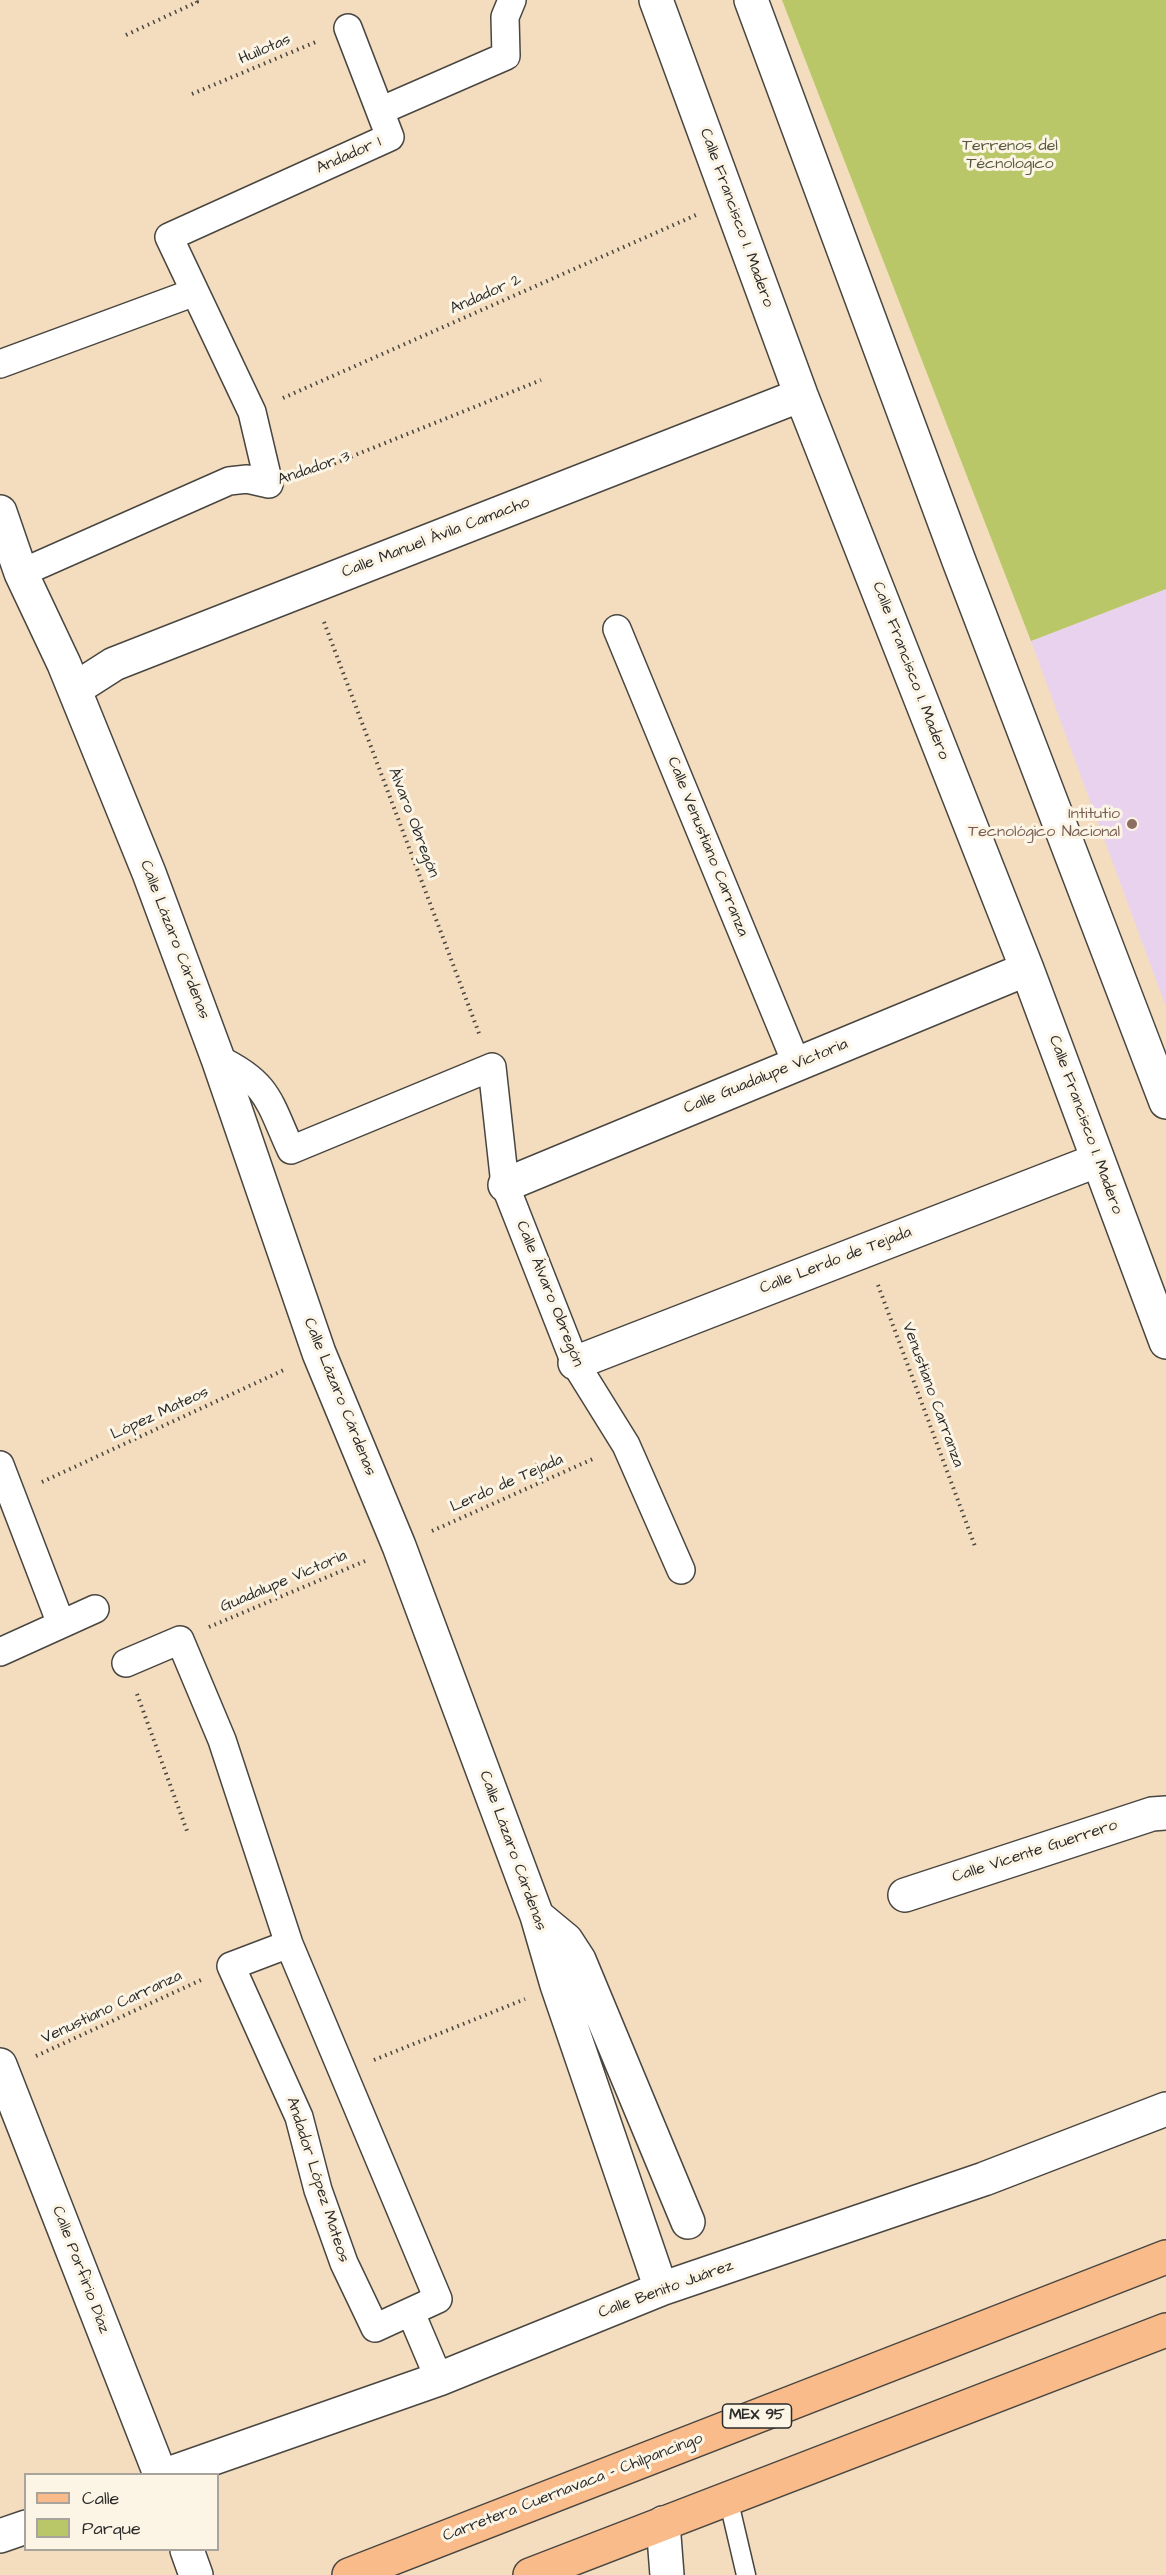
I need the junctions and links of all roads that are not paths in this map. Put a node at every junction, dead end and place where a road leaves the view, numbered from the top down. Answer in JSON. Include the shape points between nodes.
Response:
{"nodes":[{"id":1,"x":512,"y":0,"type":"edge"},
{"id":2,"x":656,"y":0,"type":"edge"},
{"id":3,"x":751,"y":0,"type":"edge"},
{"id":4,"x":348,"y":28,"type":"road end"},
{"id":5,"x":380,"y":111,"type":"junction"},
{"id":6,"x":195,"y":292,"type":"junction"},
{"id":7,"x":0,"y":364,"type":"edge"},
{"id":8,"x":801,"y":395,"type":"junction"},
{"id":9,"x":0,"y":512,"type":"edge"},
{"id":10,"x":21,"y":573,"type":"junction"},
{"id":11,"x":617,"y":629,"type":"dead end"},
{"id":12,"x":75,"y":689,"type":"junction"},
{"id":13,"x":1027,"y":969,"type":"junction"},
{"id":14,"x":218,"y":1059,"type":"junction"},
{"id":15,"x":797,"y":1065,"type":"junction"},
{"id":16,"x":1166,"y":1102,"type":"edge"},
{"id":17,"x":1098,"y":1160,"type":"junction"},
{"id":18,"x":505,"y":1185,"type":"junction"},
{"id":19,"x":1166,"y":1342,"type":"edge"},
{"id":20,"x":575,"y":1363,"type":"junction"},
{"id":21,"x":0,"y":1465,"type":"edge"},
{"id":22,"x":681,"y":1570,"type":"dead end"},
{"id":23,"x":95,"y":1609,"type":"dead end"},
{"id":24,"x":61,"y":1624,"type":"junction"},
{"id":25,"x":0,"y":1652,"type":"edge"},
{"id":26,"x":126,"y":1663,"type":"road end"},
{"id":27,"x":1166,"y":1813,"type":"edge"},
{"id":28,"x":905,"y":1895,"type":"dead end"},
{"id":29,"x":537,"y":1916,"type":"junction"},
{"id":30,"x":289,"y":1944,"type":"junction"},
{"id":31,"x":1,"y":2068,"type":"edge"},
{"id":32,"x":1166,"y":2109,"type":"edge"},
{"id":33,"x":688,"y":2222,"type":"dead end"},
{"id":34,"x":1166,"y":2257,"type":"edge"},
{"id":35,"x":661,"y":2289,"type":"junction"},
{"id":36,"x":411,"y":2313,"type":"junction"},
{"id":37,"x":1166,"y":2330,"type":"edge"},
{"id":38,"x":439,"y":2379,"type":"junction"},
{"id":39,"x":158,"y":2473,"type":"edge"},
{"id":40,"x":174,"y":2473,"type":"edge"},
{"id":41,"x":728,"y":2498,"type":"junction"},
{"id":42,"x":663,"y":2523,"type":"junction"},
{"id":43,"x":24,"y":2528,"type":"edge"},
{"id":44,"x":0,"y":2536,"type":"edge"},
{"id":45,"x":187,"y":2551,"type":"edge"},
{"id":46,"x":196,"y":2575,"type":"edge"},
{"id":47,"x":349,"y":2575,"type":"edge"},
{"id":48,"x":530,"y":2575,"type":"edge"},
{"id":49,"x":667,"y":2575,"type":"edge"},
{"id":50,"x":746,"y":2575,"type":"edge"}],
"edges":[{"from":1,"to":5,"type":"street","name":"Andador 1","via":[[505,17],[506,56]]},
{"from":2,"to":8,"type":"street","name":"Calle Francisco I. Madero"},
{"from":3,"to":16,"type":"street"},
{"from":4,"to":5,"type":"street"},
{"from":5,"to":6,"type":"street","name":"Andador 1","via":[[390,137],[169,237]]},
{"from":6,"to":7,"type":"street"},
{"from":6,"to":10,"type":"street","name":"Andador 3","via":[[252,412],[269,484],[247,479],[229,481]]},
{"from":8,"to":12,"type":"street","name":"Calle Manuel Ávila Camacho","via":[[114,664]]},
{"from":8,"to":13,"type":"street","name":"Calle Francisco I. Madero"},
{"from":9,"to":10,"type":"street","name":"Calle Lázaro Cárdenas"},
{"from":10,"to":12,"type":"street","name":"Calle Lázaro Cárdenas"},
{"from":11,"to":15,"type":"street","name":"Calle Venustiano Carranza"},
{"from":12,"to":14,"type":"street","name":"Calle Lázaro Cárdenas"},
{"from":13,"to":15,"type":"street","name":"Calle Guadalupe Victoria"},
{"from":13,"to":17,"type":"street","name":"Calle Francisco I. Madero"},
{"from":14,"to":18,"type":"street","name":"Calle Álvaro Obregón","via":[[244,1071],[262,1088],[291,1150],[492,1067]]},
{"from":14,"to":29,"type":"street","name":"Calle Lázaro Cárdenas","via":[[319,1353],[399,1546]]},
{"from":15,"to":18,"type":"street","name":"Calle Guadalupe Victoria"},
{"from":17,"to":19,"type":"street","name":"Calle Francisco I. Madero"},
{"from":17,"to":20,"type":"street","name":"Calle Lerdo de Tejada"},
{"from":18,"to":20,"type":"street","name":"Calle Álvaro Obregón"},
{"from":20,"to":22,"type":"street","name":"Calle Álvaro Obregón","via":[[626,1445]]},
{"from":21,"to":24,"type":"street"},
{"from":23,"to":24,"type":"street"},
{"from":24,"to":25,"type":"street"},
{"from":26,"to":30,"type":"street","via":[[180,1640],[222,1740]]},
{"from":27,"to":28,"type":"street","name":"Calle Vicente Guerrero","via":[[1152,1814]]},
{"from":29,"to":33,"type":"street","via":[[566,1940],[579,1960]]},
{"from":29,"to":35,"type":"street","name":"Calle Lázaro Cárdenas"},
{"from":30,"to":36,"type":"street","via":[[438,2299]]},
{"from":30,"to":36,"type":"street","name":"Andador López Mateos","via":[[231,1966],[299,2117],[336,2242],[375,2328]]},
{"from":31,"to":39,"type":"street","name":"Calle Porfirio Díaz"},
{"from":32,"to":35,"type":"street","name":"Calle Benito Juárez","via":[[984,2179]]},
{"from":34,"to":47,"type":"main road","name":"Carretera Cuernavaca - Chilpancingo","number":"MEX 95"},
{"from":35,"to":38,"type":"street","name":"Calle Benito Juárez"},
{"from":36,"to":38,"type":"street"},
{"from":37,"to":41,"type":"main road"},
{"from":38,"to":40,"type":"street","name":"Calle Benito Juárez"},
{"from":41,"to":42,"type":"main road"},
{"from":41,"to":50,"type":"lane"},
{"from":42,"to":48,"type":"main road"},
{"from":42,"to":49,"type":"street"},
{"from":43,"to":44,"type":"street"},
{"from":45,"to":46,"type":"street"}]}
